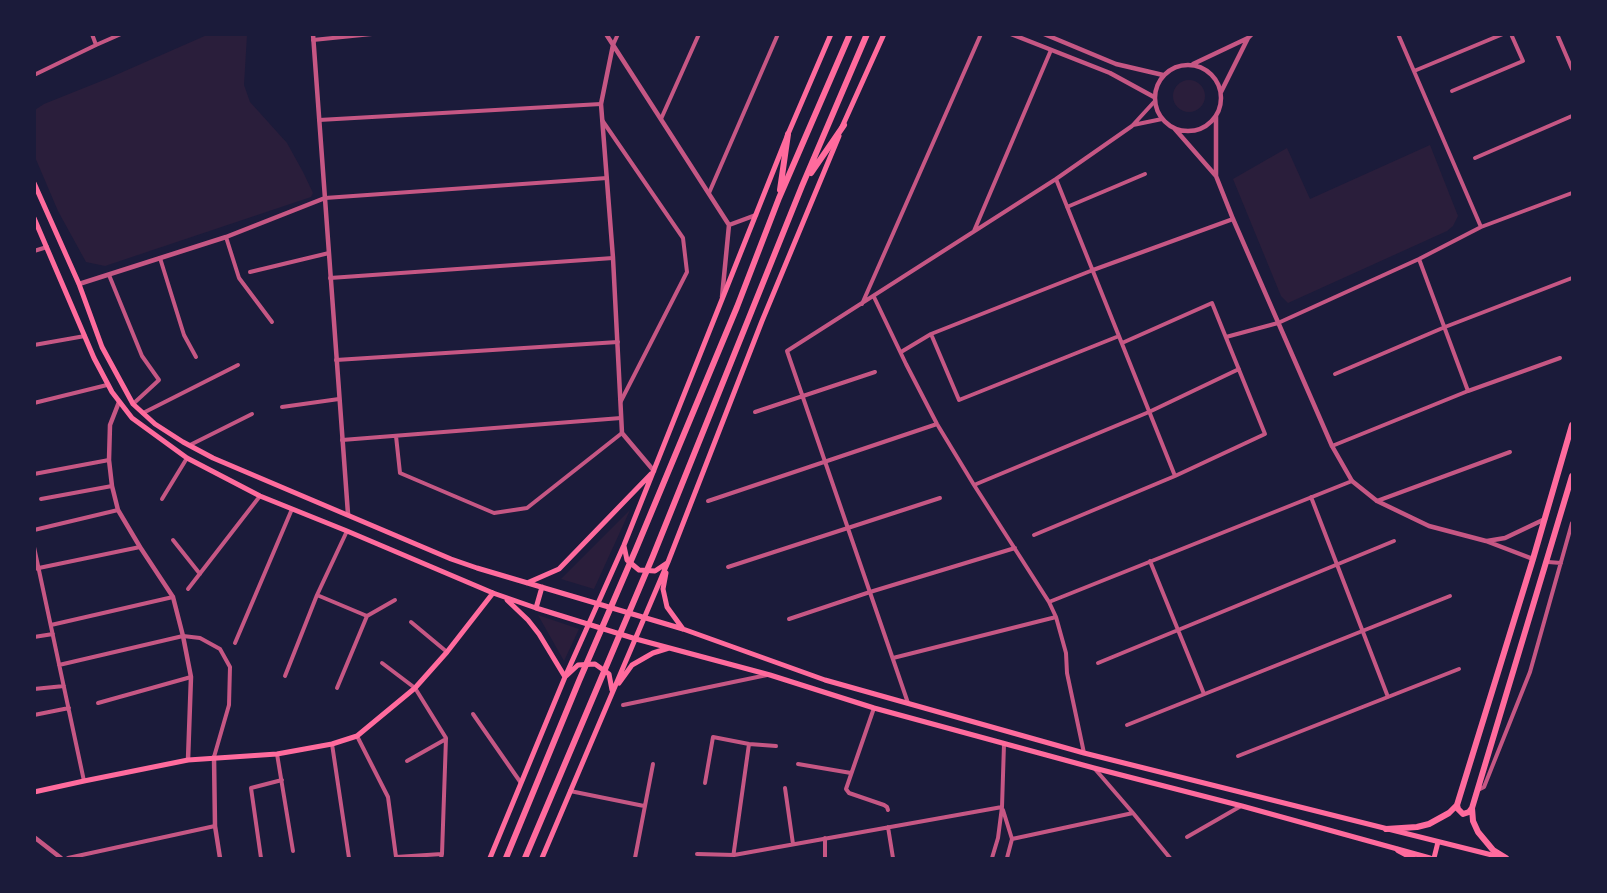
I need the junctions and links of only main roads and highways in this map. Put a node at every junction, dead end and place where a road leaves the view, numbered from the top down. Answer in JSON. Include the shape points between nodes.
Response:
{"nodes":[{"id":1,"x":831,"y":34,"type":"edge"},
{"id":2,"x":850,"y":34,"type":"edge"},
{"id":3,"x":867,"y":34,"type":"edge"},
{"id":4,"x":884,"y":34,"type":"edge"},
{"id":5,"x":844,"y":125,"type":"junction"},
{"id":6,"x":788,"y":134,"type":"junction"},
{"id":7,"x":34,"y":183,"type":"edge"},
{"id":8,"x":802,"y":186,"type":"junction"},
{"id":9,"x":779,"y":198,"type":"junction"},
{"id":10,"x":34,"y":218,"type":"edge"},
{"id":11,"x":1572,"y":425,"type":"edge"},
{"id":12,"x":654,"y":471,"type":"junction"},
{"id":13,"x":1572,"y":476,"type":"edge"},
{"id":14,"x":624,"y":545,"type":"junction"},
{"id":15,"x":668,"y":562,"type":"junction"},
{"id":16,"x":527,"y":583,"type":"junction"},
{"id":17,"x":542,"y":587,"type":"junction"},
{"id":18,"x":493,"y":593,"type":"junction"},
{"id":19,"x":506,"y":598,"type":"junction"},
{"id":20,"x":597,"y":603,"type":"junction"},
{"id":21,"x":536,"y":608,"type":"junction"},
{"id":22,"x":644,"y":618,"type":"junction"},
{"id":23,"x":589,"y":624,"type":"junction"},
{"id":24,"x":683,"y":629,"type":"junction"},
{"id":25,"x":636,"y":639,"type":"junction"},
{"id":26,"x":670,"y":647,"type":"junction"},
{"id":27,"x":565,"y":677,"type":"junction"},
{"id":28,"x":825,"y":680,"type":"junction"},
{"id":29,"x":612,"y":691,"type":"junction"},
{"id":30,"x":822,"y":692,"type":"junction"},
{"id":31,"x":34,"y":792,"type":"edge"},
{"id":32,"x":1457,"y":805,"type":"junction"},
{"id":33,"x":1472,"y":808,"type":"junction"},
{"id":34,"x":1386,"y":829,"type":"junction"},
{"id":35,"x":1438,"y":842,"type":"junction"},
{"id":36,"x":1398,"y":850,"type":"junction"},
{"id":37,"x":1471,"y":850,"type":"junction"},
{"id":38,"x":489,"y":858,"type":"edge"},
{"id":39,"x":506,"y":858,"type":"edge"},
{"id":40,"x":525,"y":858,"type":"edge"},
{"id":41,"x":542,"y":858,"type":"edge"},
{"id":42,"x":1413,"y":858,"type":"edge"},
{"id":43,"x":1432,"y":858,"type":"edge"},
{"id":44,"x":1469,"y":858,"type":"edge"},
{"id":45,"x":1505,"y":858,"type":"edge"}],
"edges":[{"from":1,"to":6,"type":"main road"},
{"from":2,"to":9,"type":"main road"},
{"from":3,"to":8,"type":"main road"},
{"from":4,"to":5,"type":"main road"},
{"from":5,"to":8,"type":"main road"},
{"from":5,"to":15,"type":"main road"},
{"from":6,"to":9,"type":"main road"},
{"from":6,"to":12,"type":"main road"},
{"from":7,"to":16,"type":"main road","via":[[102,347],[133,404],[155,424],[213,458],[451,559]]},
{"from":8,"to":40,"type":"main road","via":[[653,556]]},
{"from":9,"to":39,"type":"main road","via":[[733,318]]},
{"from":10,"to":18,"type":"main road","via":[[107,385],[132,418],[187,458],[260,496]]},
{"from":11,"to":32,"type":"main road"},
{"from":12,"to":14,"type":"main road"},
{"from":12,"to":16,"type":"main road","via":[[559,569]]},
{"from":13,"to":33,"type":"main road"},
{"from":14,"to":15,"type":"main road","via":[[627,560],[639,570],[655,571]]},
{"from":14,"to":20,"type":"main road"},
{"from":15,"to":22,"type":"main road"},
{"from":15,"to":24,"type":"main road","via":[[663,589],[667,607]]},
{"from":16,"to":17,"type":"main road"},
{"from":17,"to":20,"type":"main road"},
{"from":17,"to":21,"type":"main road"},
{"from":18,"to":19,"type":"main road"},
{"from":18,"to":31,"type":"main road","via":[[416,688],[357,736],[277,754],[188,760]]},
{"from":19,"to":21,"type":"main road"},
{"from":19,"to":27,"type":"main road","via":[[540,634]]},
{"from":20,"to":22,"type":"main road"},
{"from":20,"to":23,"type":"main road"},
{"from":21,"to":23,"type":"main road"},
{"from":22,"to":24,"type":"main road"},
{"from":22,"to":25,"type":"main road"},
{"from":23,"to":25,"type":"main road"},
{"from":23,"to":27,"type":"main road"},
{"from":24,"to":28,"type":"main road"},
{"from":25,"to":26,"type":"main road"},
{"from":25,"to":29,"type":"main road"},
{"from":26,"to":29,"type":"main road","via":[[632,665]]},
{"from":26,"to":30,"type":"main road"},
{"from":27,"to":29,"type":"main road","via":[[578,665],[595,664],[609,674]]},
{"from":27,"to":38,"type":"main road"},
{"from":28,"to":30,"type":"main road"},
{"from":28,"to":34,"type":"main road","via":[[1084,753]]},
{"from":29,"to":41,"type":"main road"},
{"from":30,"to":36,"type":"main road"},
{"from":32,"to":33,"type":"main road","via":[[1463,814]]},
{"from":32,"to":34,"type":"main road","via":[[1429,824]]},
{"from":33,"to":45,"type":"main road","via":[[1478,832]]},
{"from":34,"to":35,"type":"main road"},
{"from":35,"to":37,"type":"main road"},
{"from":35,"to":43,"type":"main road"},
{"from":36,"to":42,"type":"main road"},
{"from":36,"to":43,"type":"main road"},
{"from":37,"to":44,"type":"main road"},
{"from":37,"to":45,"type":"main road"}]}
